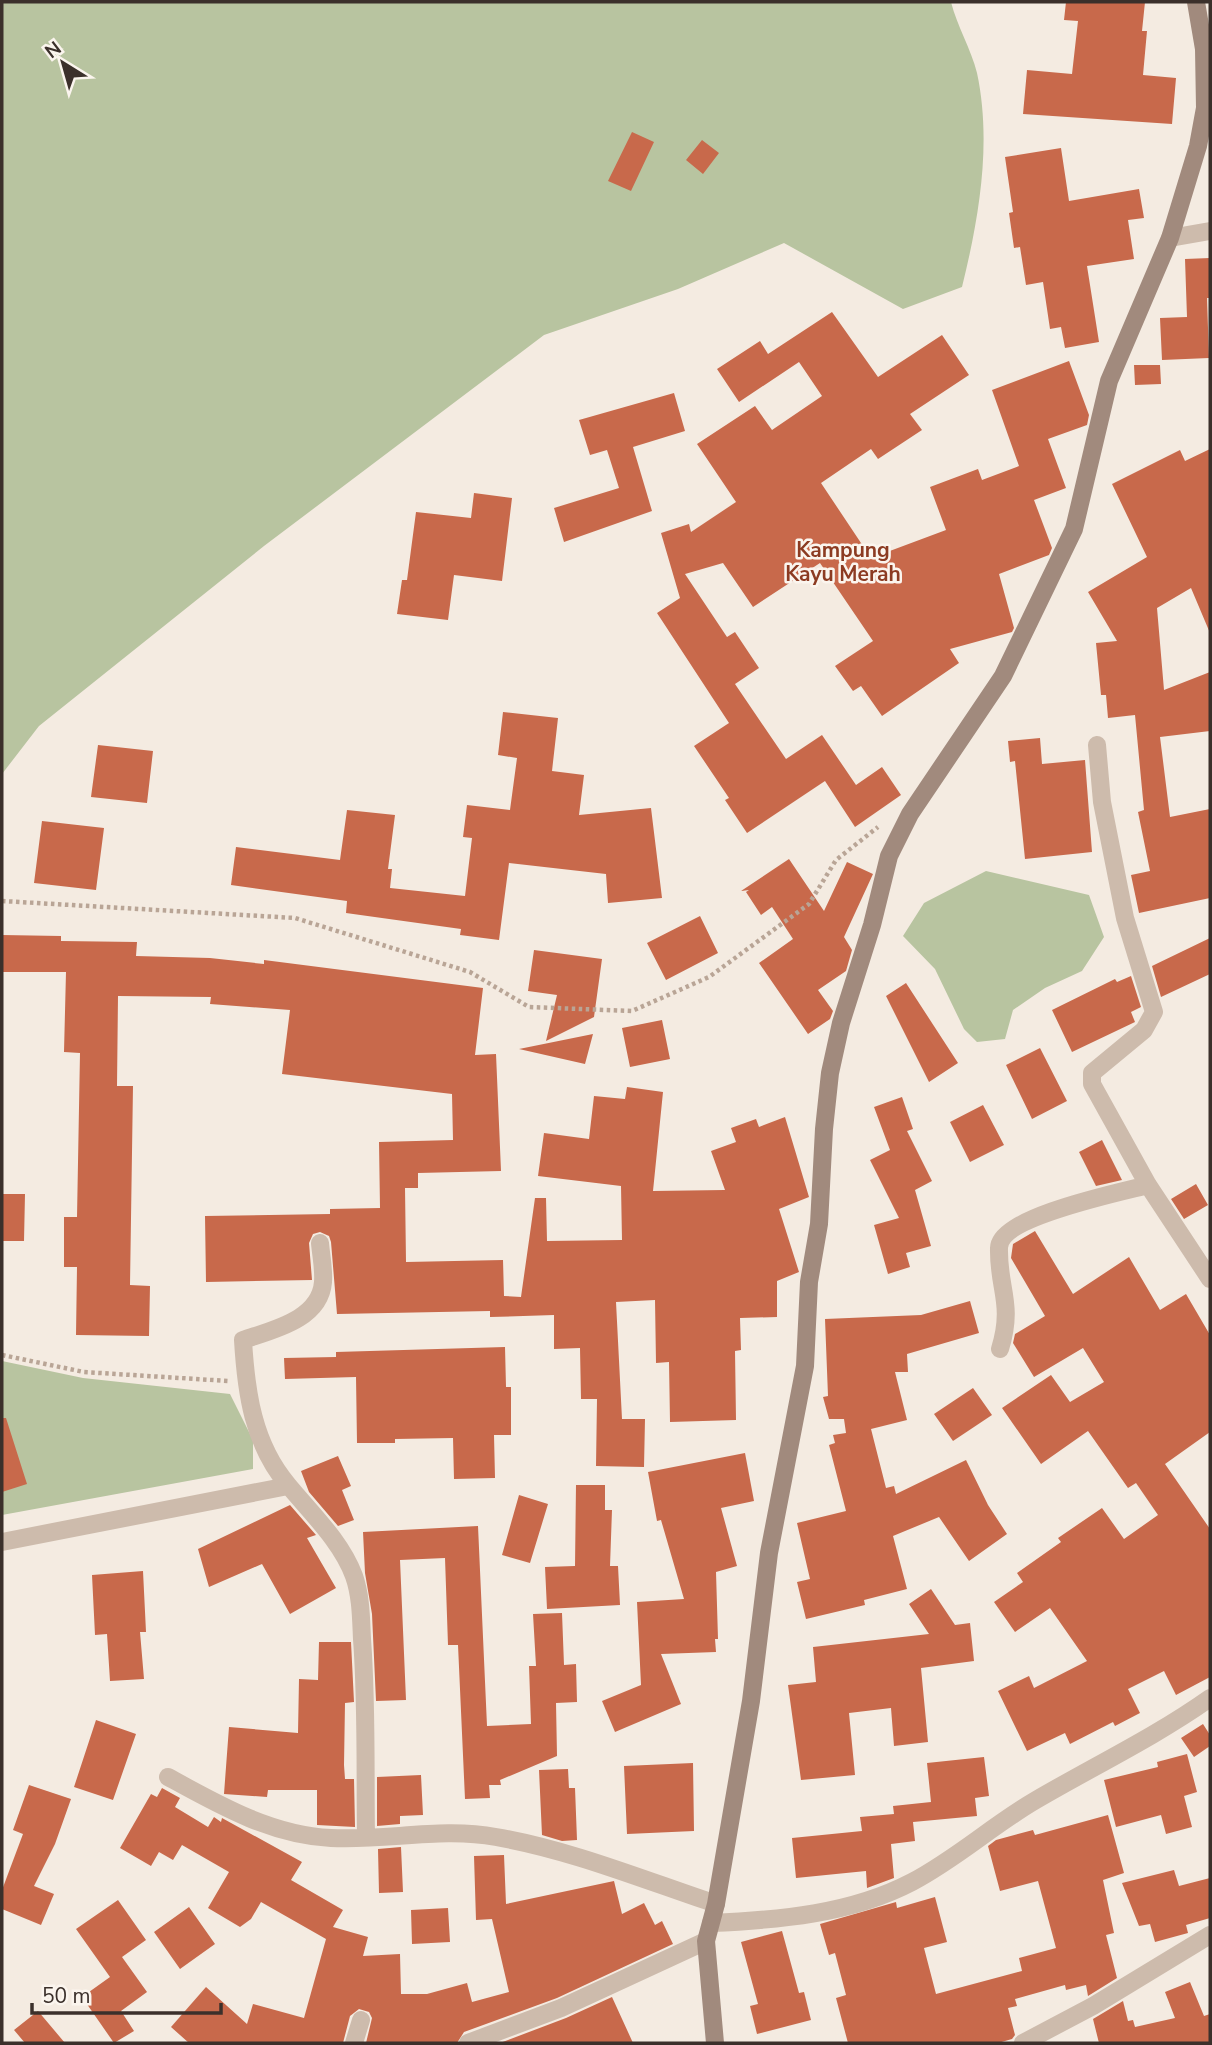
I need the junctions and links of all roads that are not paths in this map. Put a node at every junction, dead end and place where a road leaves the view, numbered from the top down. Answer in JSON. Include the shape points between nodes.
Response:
{"nodes":[{"id":1,"x":1196,"y":2,"type":"edge"},
{"id":2,"x":1210,"y":231,"type":"edge"},
{"id":3,"x":1170,"y":238,"type":"junction"},
{"id":4,"x":1097,"y":745,"type":"dead end"},
{"id":5,"x":1148,"y":1185,"type":"junction"},
{"id":6,"x":320,"y":1243,"type":"dead end"},
{"id":7,"x":1210,"y":1279,"type":"edge"},
{"id":8,"x":1000,"y":1349,"type":"dead end"},
{"id":9,"x":288,"y":1486,"type":"junction"},
{"id":10,"x":2,"y":1542,"type":"edge"},
{"id":11,"x":1210,"y":1698,"type":"edge"},
{"id":12,"x":167,"y":1777,"type":"dead end"},
{"id":13,"x":366,"y":1837,"type":"junction"},
{"id":14,"x":716,"y":1904,"type":"junction"},
{"id":15,"x":708,"y":1932,"type":"junction"},
{"id":16,"x":1210,"y":1935,"type":"edge"},
{"id":17,"x":361,"y":2020,"type":"dead end"},
{"id":18,"x":354,"y":2043,"type":"edge"},
{"id":19,"x":468,"y":2043,"type":"edge"},
{"id":20,"x":715,"y":2043,"type":"edge"},
{"id":21,"x":1023,"y":2043,"type":"edge"}],
"edges":[{"from":1,"to":3,"type":"main road","via":[[1204,49],[1205,108]]},
{"from":2,"to":3,"type":"street"},
{"from":3,"to":14,"type":"main road","via":[[1109,381],[1074,529],[1003,676],[909,814],[889,856],[841,1023],[824,1129],[820,1224],[809,1282],[805,1366],[769,1553],[751,1701]]},
{"from":4,"to":5,"type":"street","via":[[1102,802],[1125,918],[1154,1012],[1144,1030],[1090,1078]]},
{"from":5,"to":7,"type":"street"},
{"from":5,"to":8,"type":"street","via":[[1064,1208],[1012,1228],[1003,1236],[999,1250],[1008,1310]]},
{"from":6,"to":9,"type":"street","via":[[323,1284],[313,1306],[288,1325],[243,1340],[254,1422]]},
{"from":9,"to":10,"type":"street"},
{"from":9,"to":13,"type":"street","via":[[313,1511],[339,1549],[359,1596]]},
{"from":11,"to":15,"type":"street","via":[[1033,1801],[889,1893],[856,1904]]},
{"from":12,"to":13,"type":"street","via":[[250,1820],[330,1838]]},
{"from":13,"to":14,"type":"street","via":[[455,1833],[498,1837],[580,1858]]},
{"from":14,"to":15,"type":"main road"},
{"from":15,"to":19,"type":"street","via":[[561,2008]]},
{"from":15,"to":20,"type":"main road"},
{"from":16,"to":21,"type":"street"},
{"from":17,"to":18,"type":"street"}]}
